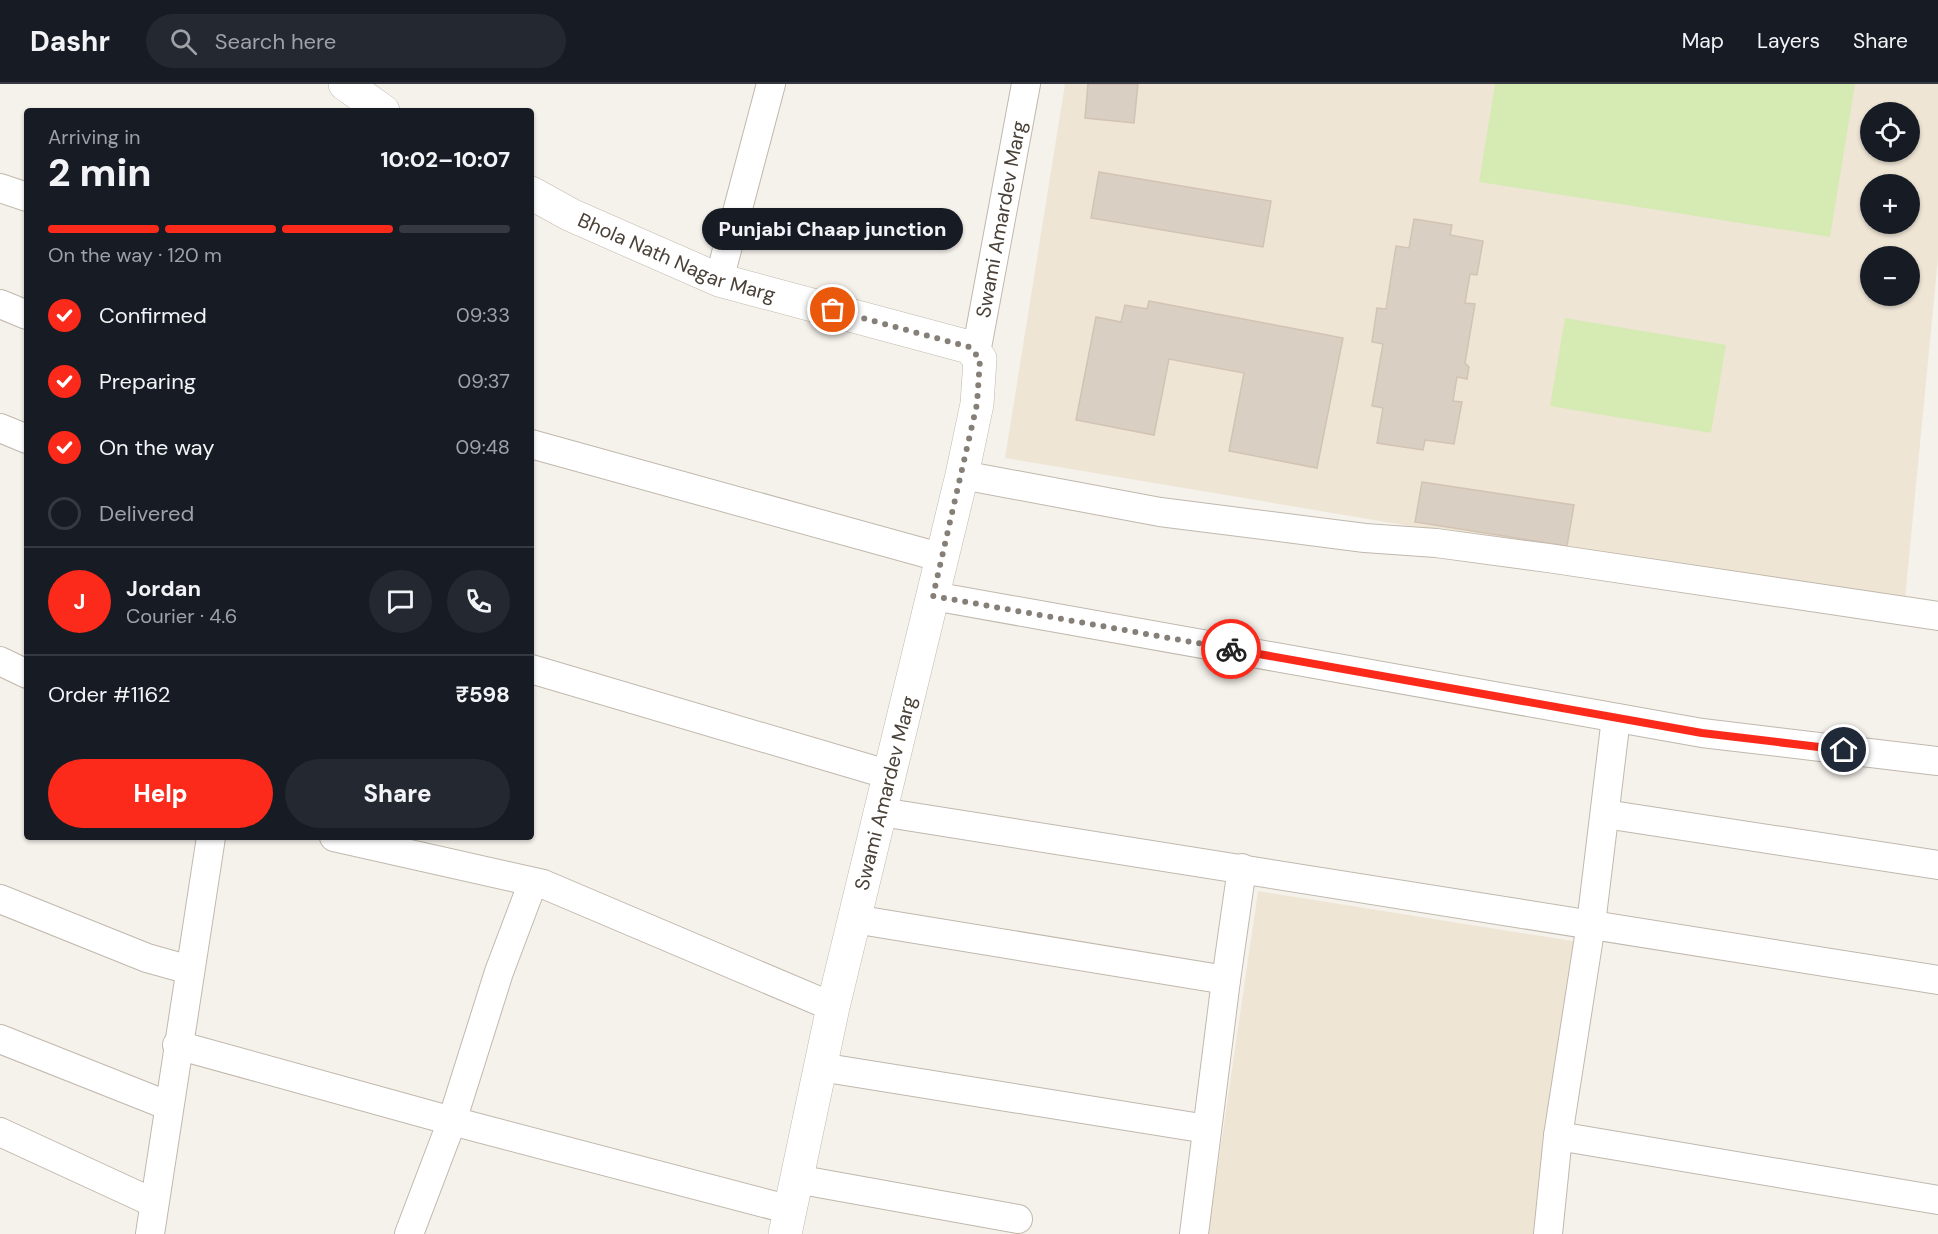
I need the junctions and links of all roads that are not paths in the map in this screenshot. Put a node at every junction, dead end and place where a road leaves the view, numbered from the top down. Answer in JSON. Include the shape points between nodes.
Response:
{"nodes":[{"id":1,"x":771,"y":84,"type":"edge"},
{"id":2,"x":1026,"y":84,"type":"edge"},
{"id":3,"x":0,"y":188,"type":"edge"},
{"id":4,"x":534,"y":195,"type":"edge"},
{"id":5,"x":24,"y":196,"type":"edge"},
{"id":6,"x":719,"y":280,"type":"junction"},
{"id":7,"x":0,"y":304,"type":"edge"},
{"id":8,"x":24,"y":314,"type":"edge"},
{"id":9,"x":973,"y":350,"type":"junction"},
{"id":10,"x":0,"y":428,"type":"edge"},
{"id":11,"x":24,"y":438,"type":"edge"},
{"id":12,"x":534,"y":445,"type":"edge"},
{"id":13,"x":962,"y":475,"type":"junction"},
{"id":14,"x":943,"y":558,"type":"junction"},
{"id":15,"x":933,"y":596,"type":"junction"},
{"id":16,"x":1938,"y":616,"type":"edge"},
{"id":17,"x":0,"y":661,"type":"edge"},
{"id":18,"x":534,"y":670,"type":"edge"},
{"id":19,"x":24,"y":673,"type":"edge"},
{"id":20,"x":1616,"y":718,"type":"junction"},
{"id":21,"x":1938,"y":761,"type":"edge"},
{"id":22,"x":890,"y":775,"type":"junction"},
{"id":23,"x":881,"y":812,"type":"junction"},
{"id":24,"x":1605,"y":814,"type":"junction"},
{"id":25,"x":211,"y":840,"type":"edge"},
{"id":26,"x":347,"y":840,"type":"edge"},
{"id":27,"x":1938,"y":865,"type":"edge"},
{"id":28,"x":1242,"y":868,"type":"junction"},
{"id":29,"x":533,"y":882,"type":"junction"},
{"id":30,"x":0,"y":899,"type":"edge"},
{"id":31,"x":854,"y":919,"type":"junction"},
{"id":32,"x":1591,"y":924,"type":"junction"},
{"id":33,"x":190,"y":970,"type":"junction"},
{"id":34,"x":1226,"y":980,"type":"junction"},
{"id":35,"x":1938,"y":980,"type":"edge"},
{"id":36,"x":833,"y":1007,"type":"junction"},
{"id":37,"x":0,"y":1039,"type":"edge"},
{"id":38,"x":177,"y":1045,"type":"junction"},
{"id":39,"x":820,"y":1067,"type":"junction"},
{"id":40,"x":169,"y":1106,"type":"junction"},
{"id":41,"x":452,"y":1121,"type":"junction"},
{"id":42,"x":1207,"y":1128,"type":"junction"},
{"id":43,"x":0,"y":1132,"type":"edge"},
{"id":44,"x":1558,"y":1136,"type":"junction"},
{"id":45,"x":1938,"y":1200,"type":"edge"},
{"id":46,"x":154,"y":1203,"type":"junction"},
{"id":47,"x":791,"y":1208,"type":"edge"},
{"id":48,"x":1018,"y":1219,"type":"dead end"},
{"id":49,"x":150,"y":1234,"type":"edge"},
{"id":50,"x":409,"y":1234,"type":"edge"},
{"id":51,"x":1194,"y":1234,"type":"edge"},
{"id":52,"x":1548,"y":1234,"type":"edge"}],
"edges":[{"from":1,"to":6,"type":"street"},
{"from":2,"to":9,"type":"street","name":"Swami Amardev Marg"},
{"from":3,"to":5,"type":"street"},
{"from":4,"to":6,"type":"street","name":"Bhola Nath Nagar Marg"},
{"from":6,"to":9,"type":"street","name":"Bhola Nath Nagar Marg"},
{"from":7,"to":8,"type":"street"},
{"from":9,"to":13,"type":"street","name":"Swami Amardev Marg","via":[[981,368]]},
{"from":10,"to":11,"type":"street"},
{"from":12,"to":14,"type":"street"},
{"from":13,"to":14,"type":"street","name":"Swami Amardev Marg"},
{"from":13,"to":16,"type":"street","via":[[1160,512],[1436,543]]},
{"from":14,"to":15,"type":"street","name":"Swami Amardev Marg"},
{"from":15,"to":20,"type":"street"},
{"from":15,"to":22,"type":"street","name":"Swami Amardev Marg"},
{"from":17,"to":19,"type":"street"},
{"from":18,"to":22,"type":"street"},
{"from":20,"to":21,"type":"street","via":[[1702,733]]},
{"from":20,"to":24,"type":"street"},
{"from":22,"to":23,"type":"street","name":"Swami Amardev Marg"},
{"from":23,"to":28,"type":"street"},
{"from":23,"to":31,"type":"street","name":"Swami Amardev Marg"},
{"from":24,"to":27,"type":"street"},
{"from":24,"to":32,"type":"street"},
{"from":25,"to":33,"type":"street"},
{"from":26,"to":29,"type":"street"},
{"from":28,"to":32,"type":"street"},
{"from":28,"to":34,"type":"street"},
{"from":29,"to":36,"type":"street"},
{"from":29,"to":41,"type":"street","via":[[499,972]]},
{"from":30,"to":33,"type":"street","via":[[147,958]]},
{"from":31,"to":34,"type":"street"},
{"from":31,"to":36,"type":"street","name":"Swami Amardev Marg"},
{"from":32,"to":35,"type":"street"},
{"from":32,"to":44,"type":"street"},
{"from":33,"to":38,"type":"street"},
{"from":34,"to":42,"type":"street"},
{"from":36,"to":39,"type":"street","name":"Swami Amardev Marg"},
{"from":37,"to":40,"type":"street"},
{"from":38,"to":40,"type":"street"},
{"from":38,"to":41,"type":"street"},
{"from":39,"to":42,"type":"street"},
{"from":39,"to":47,"type":"street","name":"Swami Amardev Marg"},
{"from":40,"to":46,"type":"street"},
{"from":41,"to":47,"type":"street"},
{"from":41,"to":50,"type":"street"},
{"from":42,"to":51,"type":"street"},
{"from":43,"to":46,"type":"street"},
{"from":44,"to":45,"type":"street"},
{"from":44,"to":52,"type":"street"},
{"from":46,"to":49,"type":"street"},
{"from":47,"to":48,"type":"street"}]}
